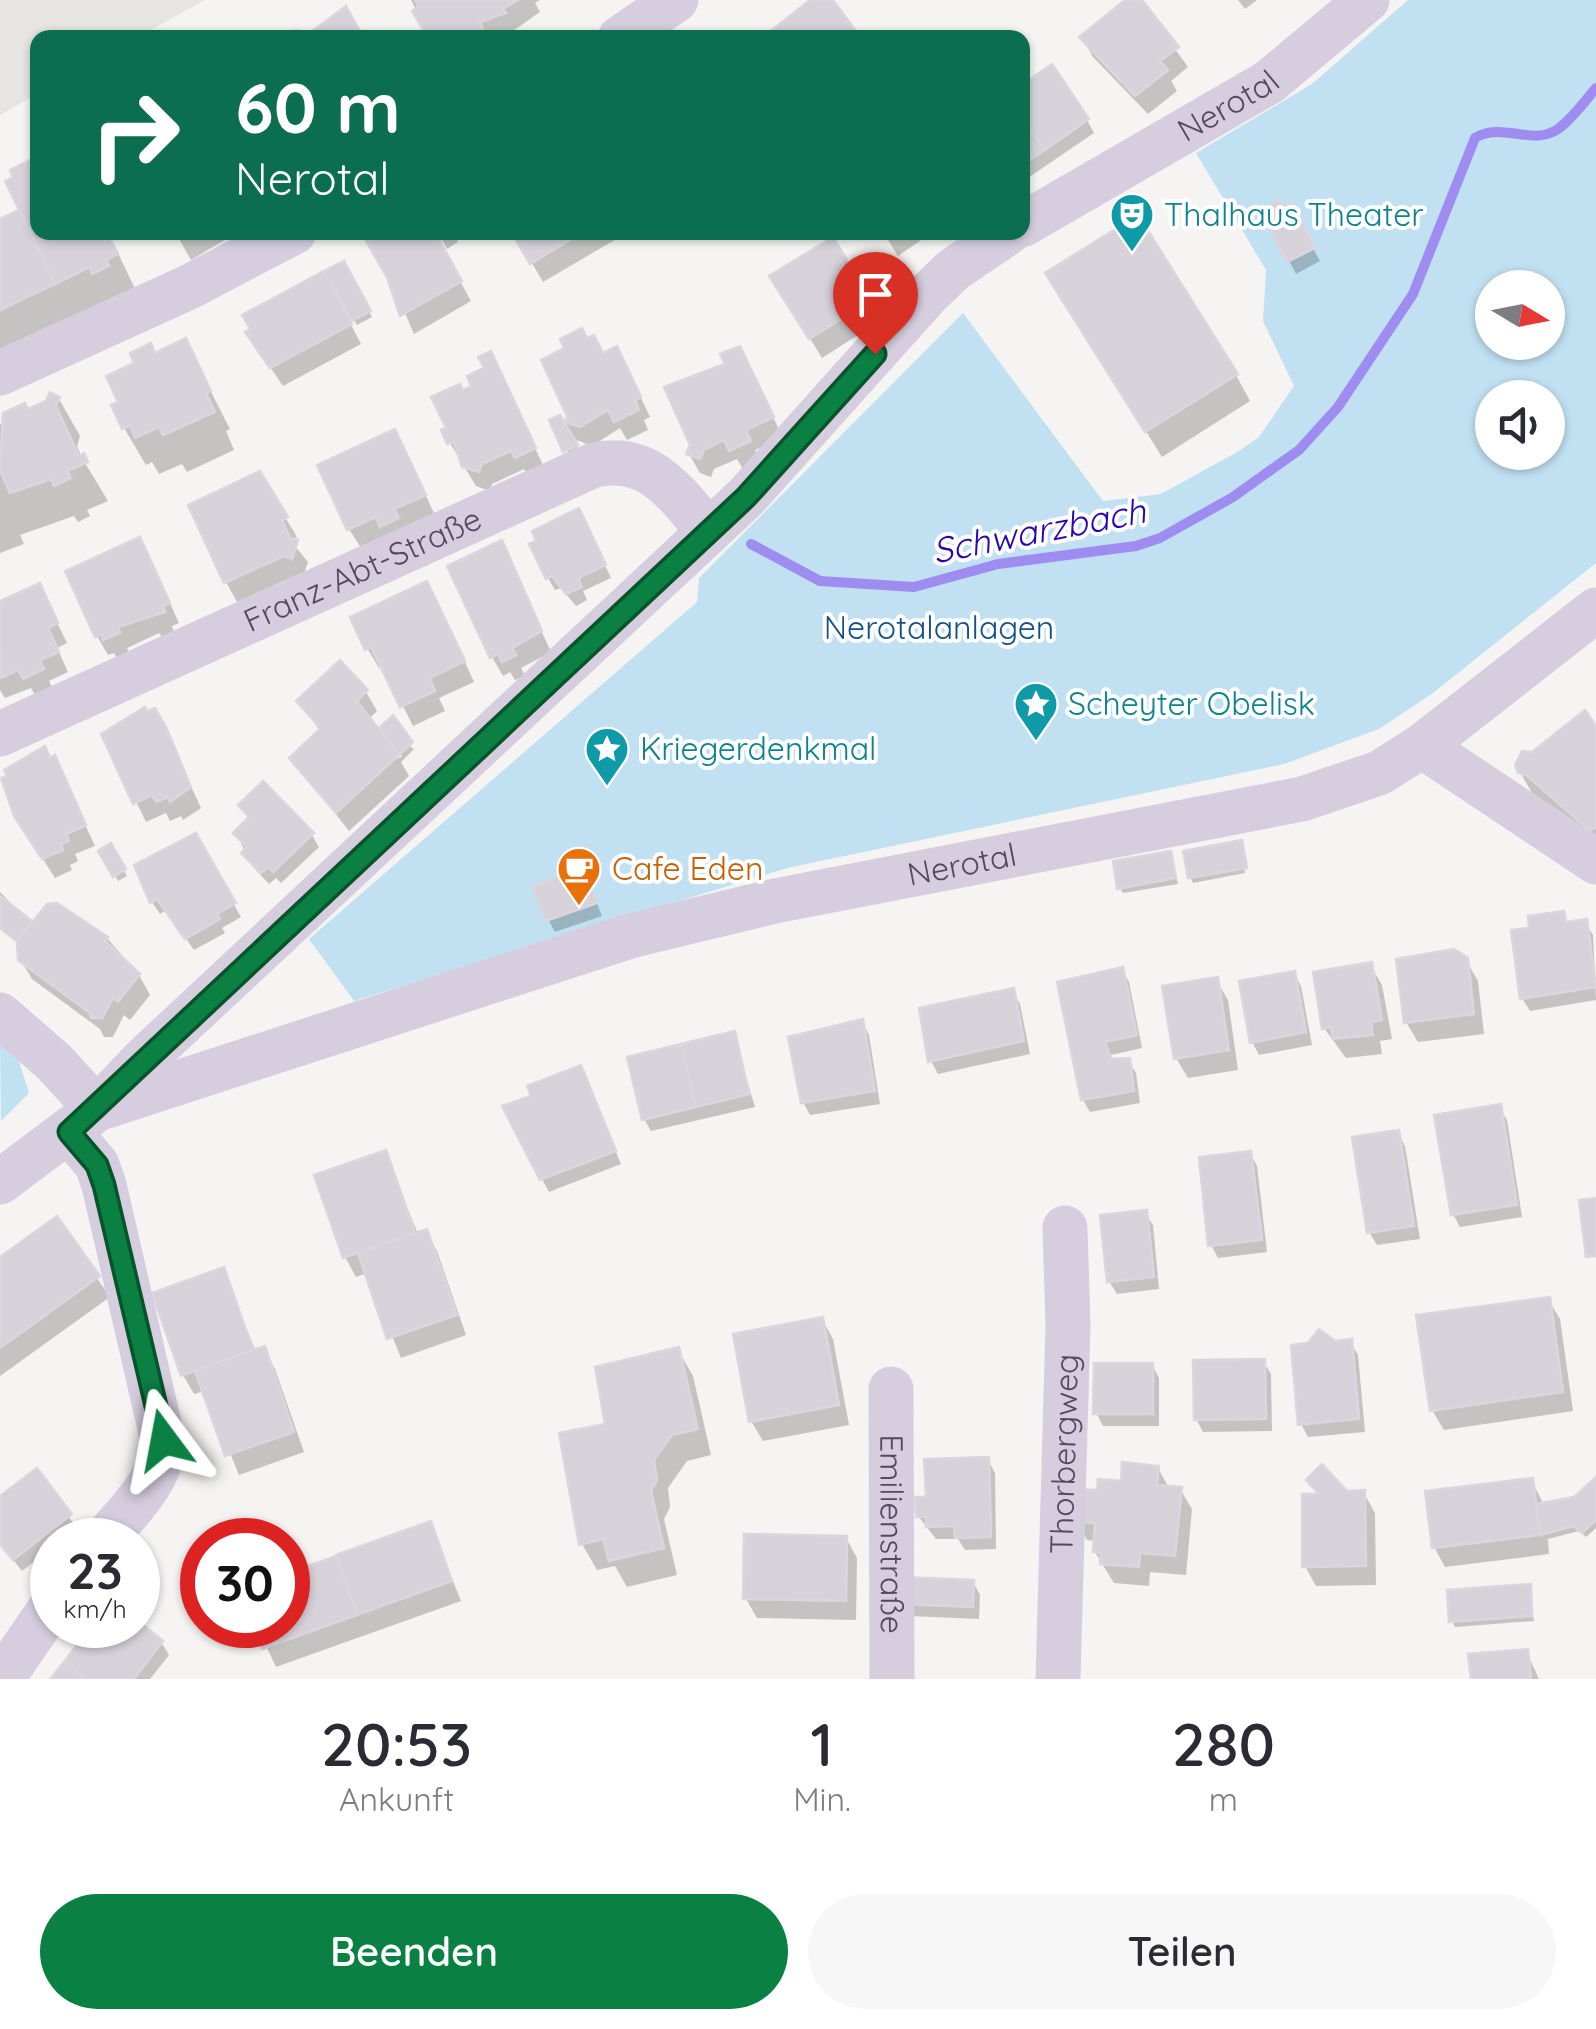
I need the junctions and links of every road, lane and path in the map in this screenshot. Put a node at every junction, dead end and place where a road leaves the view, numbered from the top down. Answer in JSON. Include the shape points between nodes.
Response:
{"nodes":[{"id":1,"x":676,"y":0,"type":"edge"},
{"id":2,"x":1367,"y":0,"type":"edge"},
{"id":3,"x":632,"y":30,"type":"edge"},
{"id":4,"x":1030,"y":220,"type":"edge"},
{"id":5,"x":279,"y":240,"type":"edge"},
{"id":6,"x":997,"y":240,"type":"edge"},
{"id":7,"x":0,"y":373,"type":"edge"},
{"id":8,"x":708,"y":531,"type":"junction"},
{"id":9,"x":1596,"y":610,"type":"edge"},
{"id":10,"x":0,"y":734,"type":"edge"},
{"id":11,"x":1422,"y":746,"type":"junction"},
{"id":12,"x":1596,"y":862,"type":"edge"},
{"id":13,"x":207,"y":1003,"type":"junction"},
{"id":14,"x":0,"y":1015,"type":"edge"},
{"id":15,"x":286,"y":1046,"type":"junction"},
{"id":16,"x":83,"y":1120,"type":"junction"},
{"id":17,"x":0,"y":1182,"type":"edge"},
{"id":18,"x":1065,"y":1228,"type":"dead end"},
{"id":19,"x":891,"y":1389,"type":"dead end"},
{"id":20,"x":122,"y":1518,"type":"edge"},
{"id":21,"x":30,"y":1638,"type":"edge"},
{"id":22,"x":2,"y":1679,"type":"edge"},
{"id":23,"x":892,"y":1679,"type":"edge"},
{"id":24,"x":1058,"y":1679,"type":"edge"}],
"edges":[{"from":1,"to":3,"type":"street"},
{"from":2,"to":4,"type":"street","name":"Nerotal","via":[[1269,82]]},
{"from":5,"to":7,"type":"street"},
{"from":6,"to":8,"type":"street","via":[[928,294]]},
{"from":8,"to":10,"type":"street","name":"Franz-Abt-Straße","via":[[649,470],[624,462],[594,465]]},
{"from":8,"to":13,"type":"street"},
{"from":9,"to":11,"type":"street","name":"Nerotal"},
{"from":11,"to":12,"type":"street"},
{"from":11,"to":15,"type":"street","name":"Nerotal","via":[[1379,773],[1302,799],[775,901],[630,936]]},
{"from":13,"to":15,"type":"street","via":[[242,1032]]},
{"from":13,"to":16,"type":"street"},
{"from":14,"to":16,"type":"street","via":[[54,1062]]},
{"from":15,"to":16,"type":"street","name":"Nerotal"},
{"from":16,"to":17,"type":"street"},
{"from":16,"to":20,"type":"street","via":[[164,1440],[150,1483]]},
{"from":18,"to":24,"type":"street","name":"Thorbergweg"},
{"from":19,"to":23,"type":"street","name":"Emilienstraße"},
{"from":21,"to":22,"type":"street"}]}
